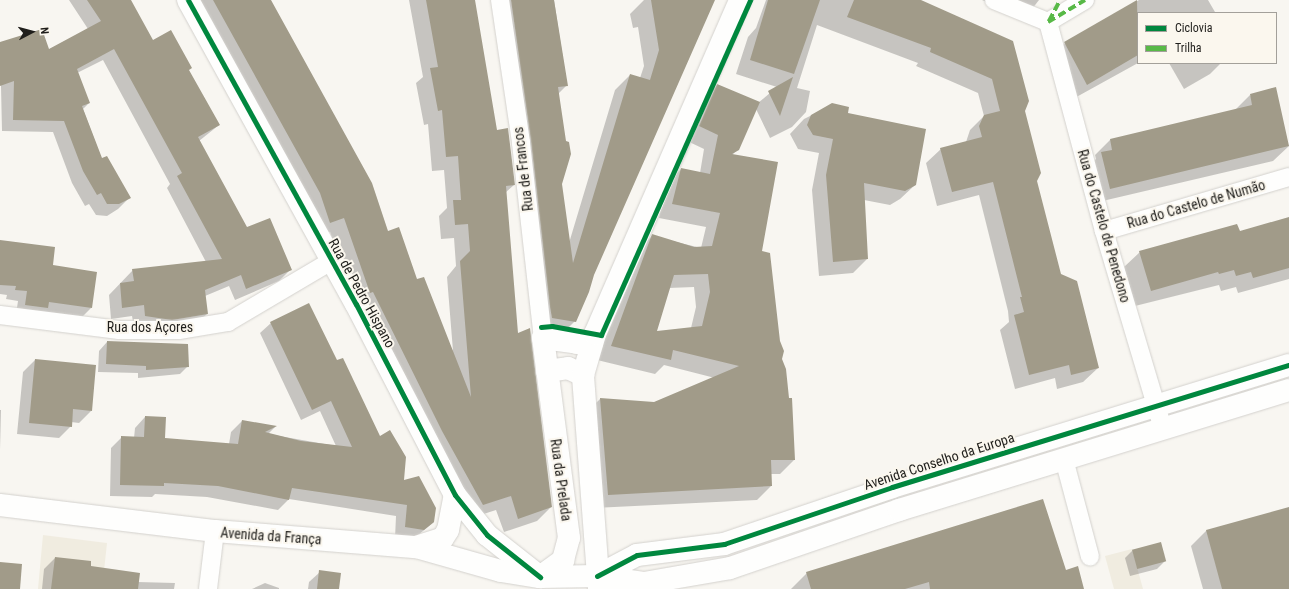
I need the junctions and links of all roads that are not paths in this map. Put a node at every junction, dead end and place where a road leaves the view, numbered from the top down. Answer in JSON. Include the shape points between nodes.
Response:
{"nodes":[{"id":1,"x":188,"y":0,"type":"edge"},
{"id":2,"x":500,"y":0,"type":"edge"},
{"id":3,"x":740,"y":0,"type":"edge"},
{"id":4,"x":994,"y":0,"type":"edge"},
{"id":5,"x":1060,"y":0,"type":"edge"},
{"id":6,"x":1085,"y":0,"type":"edge"},
{"id":7,"x":1048,"y":22,"type":"junction"},
{"id":8,"x":1289,"y":177,"type":"edge"},
{"id":9,"x":1104,"y":231,"type":"junction"},
{"id":10,"x":331,"y":261,"type":"junction"},
{"id":11,"x":0,"y":315,"type":"edge"},
{"id":12,"x":543,"y":338,"type":"junction"},
{"id":13,"x":592,"y":343,"type":"junction"},
{"id":14,"x":1289,"y":365,"type":"edge"},
{"id":15,"x":547,"y":372,"type":"junction"},
{"id":16,"x":583,"y":375,"type":"junction"},
{"id":17,"x":1289,"y":390,"type":"edge"},
{"id":18,"x":1156,"y":406,"type":"junction"},
{"id":19,"x":1163,"y":429,"type":"junction"},
{"id":20,"x":1064,"y":460,"type":"junction"},
{"id":21,"x":456,"y":495,"type":"junction"},
{"id":22,"x":0,"y":505,"type":"edge"},
{"id":23,"x":216,"y":531,"type":"junction"},
{"id":24,"x":416,"y":547,"type":"junction"},
{"id":25,"x":1090,"y":557,"type":"dead end"},
{"id":26,"x":598,"y":582,"type":"edge"},
{"id":27,"x":540,"y":583,"type":"edge"},
{"id":28,"x":208,"y":589,"type":"edge"}],
"edges":[{"from":1,"to":10,"type":"street","name":"Rua de Pedro Hispano"},
{"from":2,"to":12,"type":"street","name":"Rua de Francos","via":[[521,143]]},
{"from":3,"to":13,"type":"street","name":"Rua da Prelada"},
{"from":4,"to":7,"type":"street"},
{"from":5,"to":7,"type":"street"},
{"from":6,"to":7,"type":"street"},
{"from":7,"to":9,"type":"street","name":"Rua do Castelo de Penedono"},
{"from":8,"to":9,"type":"street","name":"Rua do Castelo de Numão"},
{"from":9,"to":18,"type":"street","name":"Rua do Castelo de Penedono"},
{"from":10,"to":11,"type":"street","name":"Rua dos Açores","via":[[228,322],[179,330],[119,330]]},
{"from":10,"to":21,"type":"street","name":"Rua de Pedro Hispano"},
{"from":12,"to":13,"type":"street"},
{"from":12,"to":15,"type":"street","name":"Rua da Prelada"},
{"from":13,"to":16,"type":"street","name":"Rua da Prelada"},
{"from":14,"to":18,"type":"street","name":"Avenida Conselho da Europa"},
{"from":15,"to":16,"type":"street","via":[[568,368]]},
{"from":15,"to":27,"type":"street","name":"Rua da Prelada","via":[[569,538],[563,560]]},
{"from":16,"to":26,"type":"street","name":"Rua da Prelada"},
{"from":17,"to":19,"type":"street"},
{"from":18,"to":19,"type":"street","name":"Rua do Castelo de Penedono"},
{"from":18,"to":26,"type":"street","name":"Avenida Conselho da Europa","via":[[892,487],[724,544],[637,555]]},
{"from":19,"to":20,"type":"street"},
{"from":20,"to":25,"type":"street"},
{"from":20,"to":26,"type":"street","via":[[900,510],[730,568],[644,583]]},
{"from":21,"to":24,"type":"street","via":[[453,516],[446,534],[433,543]]},
{"from":21,"to":27,"type":"street","name":"Rua de Pedro Hispano","via":[[487,535]]},
{"from":22,"to":23,"type":"street","name":"Avenida da França"},
{"from":23,"to":24,"type":"street","name":"Avenida da França"},
{"from":23,"to":28,"type":"street"},
{"from":24,"to":27,"type":"street","name":"Avenida da França"},
{"from":26,"to":27,"type":"street"}]}
